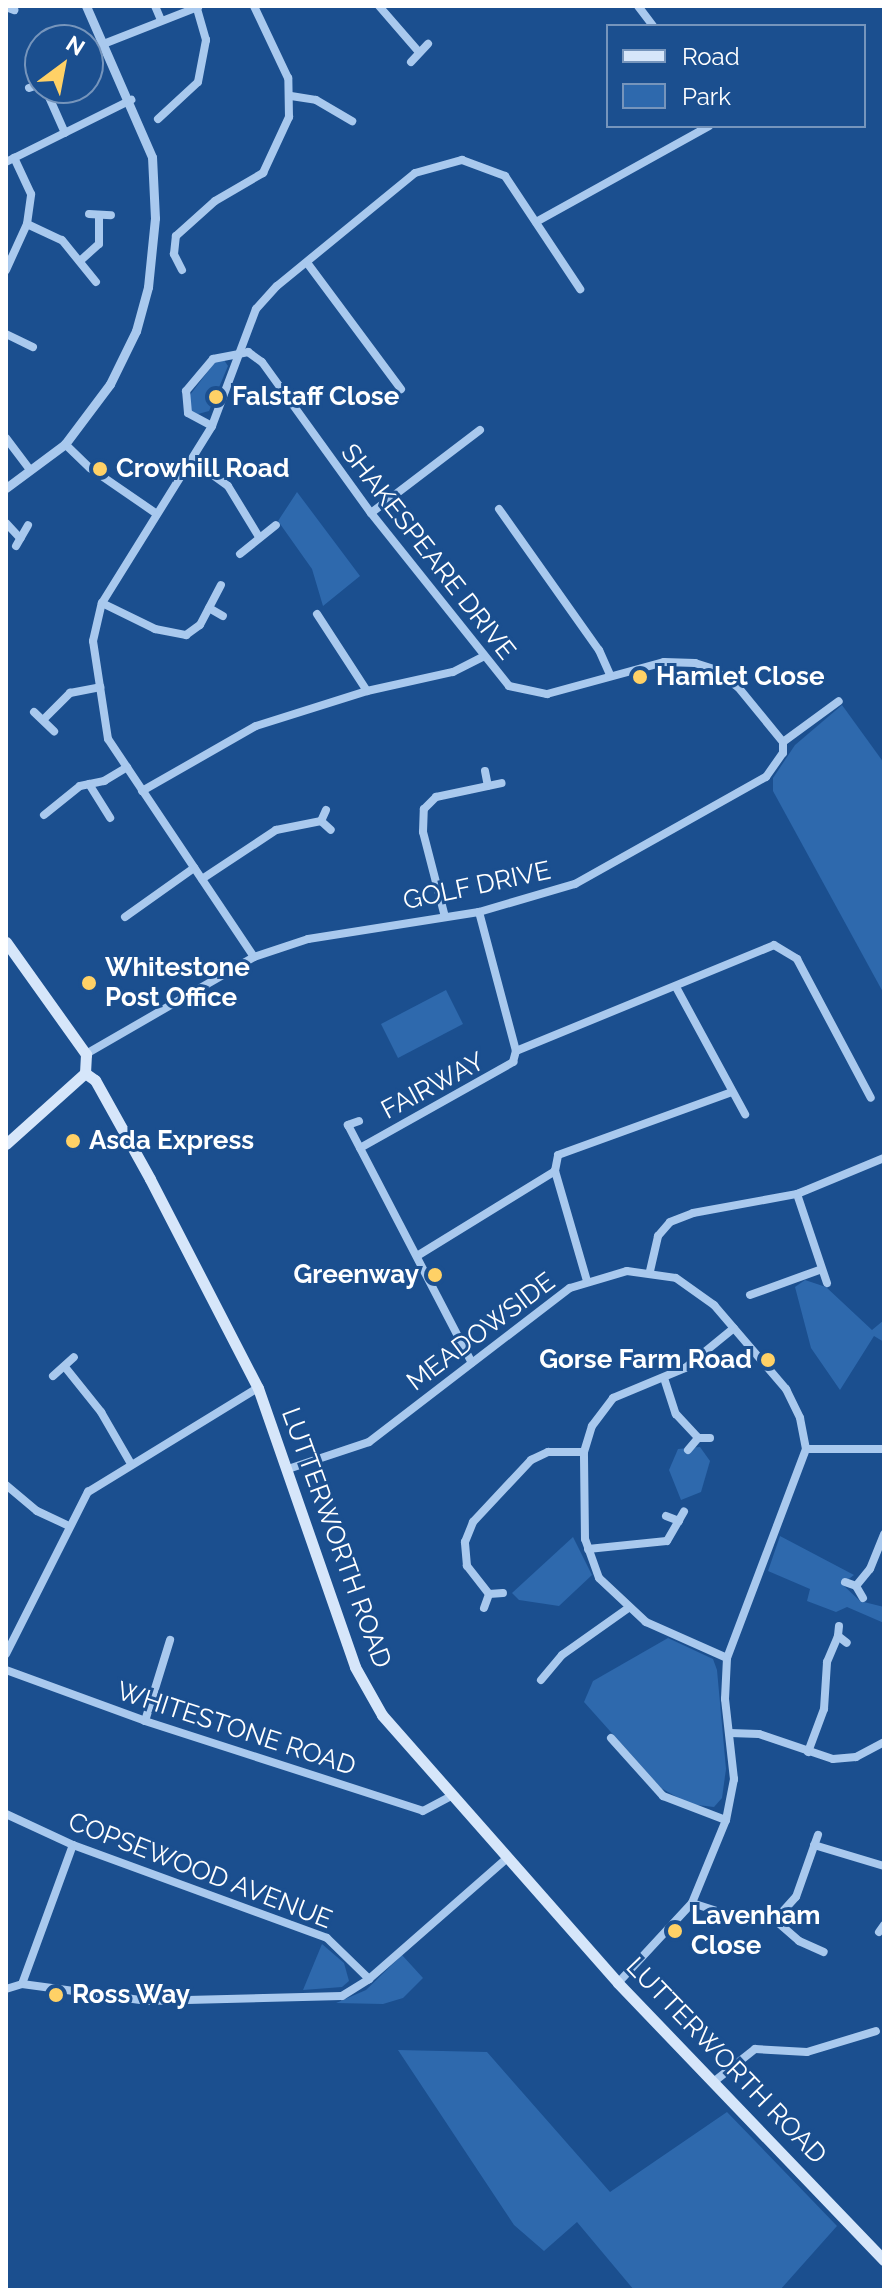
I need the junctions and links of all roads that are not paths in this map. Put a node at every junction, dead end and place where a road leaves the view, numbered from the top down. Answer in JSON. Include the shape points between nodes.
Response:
{"nodes":[{"id":1,"x":86,"y":6,"type":"edge"},
{"id":2,"x":155,"y":6,"type":"edge"},
{"id":3,"x":254,"y":6,"type":"edge"},
{"id":4,"x":379,"y":6,"type":"edge"},
{"id":5,"x":638,"y":6,"type":"edge"},
{"id":6,"x":198,"y":7,"type":"edge"},
{"id":7,"x":161,"y":20,"type":"junction"},
{"id":8,"x":652,"y":24,"type":"edge"},
{"id":9,"x":106,"y":43,"type":"junction"},
{"id":10,"x":428,"y":44,"type":"dead end"},
{"id":11,"x":419,"y":52,"type":"junction"},
{"id":12,"x":411,"y":62,"type":"dead end"},
{"id":13,"x":291,"y":96,"type":"junction"},
{"id":14,"x":131,"y":100,"type":"junction"},
{"id":15,"x":158,"y":103,"type":"dead end"},
{"id":16,"x":346,"y":103,"type":"dead end"},
{"id":17,"x":52,"y":104,"type":"edge"},
{"id":18,"x":166,"y":112,"type":"junction"},
{"id":19,"x":340,"y":113,"type":"junction"},
{"id":20,"x":158,"y":119,"type":"dead end"},
{"id":21,"x":352,"y":121,"type":"dead end"},
{"id":22,"x":705,"y":128,"type":"edge"},
{"id":23,"x":65,"y":133,"type":"junction"},
{"id":24,"x":10,"y":160,"type":"edge"},
{"id":25,"x":89,"y":214,"type":"dead end"},
{"id":26,"x":111,"y":215,"type":"dead end"},
{"id":27,"x":99,"y":217,"type":"junction"},
{"id":28,"x":536,"y":222,"type":"junction"},
{"id":29,"x":27,"y":224,"type":"junction"},
{"id":30,"x":80,"y":261,"type":"junction"},
{"id":31,"x":308,"y":264,"type":"junction"},
{"id":32,"x":166,"y":266,"type":"dead end"},
{"id":33,"x":6,"y":270,"type":"edge"},
{"id":34,"x":96,"y":282,"type":"dead end"},
{"id":35,"x":580,"y":289,"type":"dead end"},
{"id":36,"x":6,"y":334,"type":"edge"},
{"id":37,"x":30,"y":342,"type":"dead end"},
{"id":38,"x":240,"y":352,"type":"junction"},
{"id":39,"x":401,"y":389,"type":"dead end"},
{"id":40,"x":212,"y":426,"type":"junction"},
{"id":41,"x":480,"y":430,"type":"dead end"},
{"id":42,"x":6,"y":438,"type":"edge"},
{"id":43,"x":65,"y":444,"type":"junction"},
{"id":44,"x":192,"y":460,"type":"junction"},
{"id":45,"x":30,"y":470,"type":"junction"},
{"id":46,"x":6,"y":488,"type":"edge"},
{"id":47,"x":371,"y":513,"type":"junction"},
{"id":48,"x":157,"y":514,"type":"junction"},
{"id":49,"x":494,"y":522,"type":"dead end"},
{"id":50,"x":6,"y":523,"type":"edge"},
{"id":51,"x":28,"y":525,"type":"dead end"},
{"id":52,"x":276,"y":525,"type":"dead end"},
{"id":53,"x":259,"y":537,"type":"junction"},
{"id":54,"x":240,"y":554,"type":"dead end"},
{"id":55,"x":221,"y":585,"type":"dead end"},
{"id":56,"x":102,"y":603,"type":"junction"},
{"id":57,"x":209,"y":608,"type":"junction"},
{"id":58,"x":317,"y":614,"type":"dead end"},
{"id":59,"x":223,"y":616,"type":"dead end"},
{"id":60,"x":483,"y":657,"type":"junction"},
{"id":61,"x":610,"y":675,"type":"junction"},
{"id":62,"x":100,"y":687,"type":"junction"},
{"id":63,"x":367,"y":691,"type":"junction"},
{"id":64,"x":839,"y":701,"type":"dead end"},
{"id":65,"x":34,"y":712,"type":"dead end"},
{"id":66,"x":44,"y":719,"type":"junction"},
{"id":67,"x":54,"y":731,"type":"dead end"},
{"id":68,"x":783,"y":742,"type":"junction"},
{"id":69,"x":127,"y":767,"type":"junction"},
{"id":70,"x":485,"y":771,"type":"dead end"},
{"id":71,"x":502,"y":783,"type":"dead end"},
{"id":72,"x":89,"y":784,"type":"junction"},
{"id":73,"x":488,"y":786,"type":"junction"},
{"id":74,"x":142,"y":791,"type":"junction"},
{"id":75,"x":326,"y":810,"type":"dead end"},
{"id":76,"x":44,"y":815,"type":"dead end"},
{"id":77,"x":110,"y":818,"type":"dead end"},
{"id":78,"x":321,"y":821,"type":"junction"},
{"id":79,"x":331,"y":830,"type":"dead end"},
{"id":80,"x":194,"y":868,"type":"junction"},
{"id":81,"x":202,"y":879,"type":"junction"},
{"id":82,"x":479,"y":912,"type":"junction"},
{"id":83,"x":125,"y":917,"type":"dead end"},
{"id":84,"x":445,"y":917,"type":"junction"},
{"id":85,"x":6,"y":942,"type":"edge"},
{"id":86,"x":254,"y":957,"type":"junction"},
{"id":87,"x":676,"y":987,"type":"junction"},
{"id":88,"x":516,"y":1051,"type":"junction"},
{"id":89,"x":86,"y":1054,"type":"junction"},
{"id":90,"x":85,"y":1073,"type":"junction"},
{"id":91,"x":732,"y":1092,"type":"junction"},
{"id":92,"x":871,"y":1098,"type":"dead end"},
{"id":93,"x":745,"y":1114,"type":"dead end"},
{"id":94,"x":359,"y":1121,"type":"dead end"},
{"id":95,"x":6,"y":1144,"type":"edge"},
{"id":96,"x":360,"y":1148,"type":"junction"},
{"id":97,"x":884,"y":1158,"type":"edge"},
{"id":98,"x":555,"y":1171,"type":"junction"},
{"id":99,"x":797,"y":1194,"type":"junction"},
{"id":100,"x":417,"y":1256,"type":"junction"},
{"id":101,"x":819,"y":1270,"type":"junction"},
{"id":102,"x":650,"y":1271,"type":"junction"},
{"id":103,"x":587,"y":1281,"type":"junction"},
{"id":104,"x":827,"y":1283,"type":"dead end"},
{"id":105,"x":750,"y":1295,"type":"dead end"},
{"id":106,"x":734,"y":1328,"type":"junction"},
{"id":107,"x":74,"y":1357,"type":"dead end"},
{"id":108,"x":472,"y":1363,"type":"junction"},
{"id":109,"x":65,"y":1367,"type":"junction"},
{"id":110,"x":53,"y":1376,"type":"dead end"},
{"id":111,"x":664,"y":1378,"type":"junction"},
{"id":112,"x":258,"y":1388,"type":"junction"},
{"id":113,"x":698,"y":1438,"type":"junction"},
{"id":114,"x":710,"y":1438,"type":"dead end"},
{"id":115,"x":883,"y":1446,"type":"edge"},
{"id":116,"x":806,"y":1449,"type":"junction"},
{"id":117,"x":688,"y":1450,"type":"dead end"},
{"id":118,"x":584,"y":1452,"type":"junction"},
{"id":119,"x":130,"y":1462,"type":"junction"},
{"id":120,"x":288,"y":1469,"type":"junction"},
{"id":121,"x":6,"y":1485,"type":"edge"},
{"id":122,"x":684,"y":1511,"type":"dead end"},
{"id":123,"x":666,"y":1516,"type":"dead end"},
{"id":124,"x":679,"y":1521,"type":"junction"},
{"id":125,"x":69,"y":1526,"type":"junction"},
{"id":126,"x":884,"y":1534,"type":"edge"},
{"id":127,"x":588,"y":1549,"type":"junction"},
{"id":128,"x":845,"y":1582,"type":"dead end"},
{"id":129,"x":856,"y":1586,"type":"junction"},
{"id":130,"x":503,"y":1593,"type":"dead end"},
{"id":131,"x":489,"y":1594,"type":"junction"},
{"id":132,"x":863,"y":1598,"type":"dead end"},
{"id":133,"x":484,"y":1608,"type":"dead end"},
{"id":134,"x":627,"y":1609,"type":"junction"},
{"id":135,"x":170,"y":1640,"type":"dead end"},
{"id":136,"x":847,"y":1643,"type":"dead end"},
{"id":137,"x":6,"y":1654,"type":"edge"},
{"id":138,"x":727,"y":1658,"type":"junction"},
{"id":139,"x":6,"y":1670,"type":"edge"},
{"id":140,"x":547,"y":1672,"type":"junction"},
{"id":141,"x":556,"y":1679,"type":"dead end"},
{"id":142,"x":541,"y":1680,"type":"dead end"},
{"id":143,"x":145,"y":1721,"type":"junction"},
{"id":144,"x":730,"y":1733,"type":"junction"},
{"id":145,"x":611,"y":1738,"type":"dead end"},
{"id":146,"x":883,"y":1744,"type":"edge"},
{"id":147,"x":808,"y":1752,"type":"junction"},
{"id":148,"x":451,"y":1796,"type":"junction"},
{"id":149,"x":6,"y":1814,"type":"edge"},
{"id":150,"x":726,"y":1820,"type":"junction"},
{"id":151,"x":818,"y":1835,"type":"dead end"},
{"id":152,"x":73,"y":1845,"type":"junction"},
{"id":153,"x":814,"y":1845,"type":"junction"},
{"id":154,"x":507,"y":1858,"type":"junction"},
{"id":155,"x":884,"y":1866,"type":"edge"},
{"id":156,"x":692,"y":1903,"type":"junction"},
{"id":157,"x":775,"y":1920,"type":"junction"},
{"id":158,"x":824,"y":1952,"type":"dead end"},
{"id":159,"x":369,"y":1979,"type":"junction"},
{"id":160,"x":618,"y":1983,"type":"junction"},
{"id":161,"x":22,"y":1984,"type":"junction"},
{"id":162,"x":6,"y":1989,"type":"edge"},
{"id":163,"x":870,"y":2028,"type":"dead end"},
{"id":164,"x":716,"y":2080,"type":"junction"},
{"id":165,"x":884,"y":2260,"type":"edge"}],
"edges":[{"from":1,"to":9,"type":"street"},
{"from":2,"to":7,"type":"street"},
{"from":3,"to":13,"type":"street","via":[[278,51]]},
{"from":4,"to":11,"type":"street"},
{"from":5,"to":8,"type":"street"},
{"from":6,"to":7,"type":"street"},
{"from":6,"to":18,"type":"street","via":[[206,40],[200,73],[191,91]]},
{"from":7,"to":9,"type":"street"},
{"from":9,"to":14,"type":"street"},
{"from":10,"to":11,"type":"street"},
{"from":11,"to":12,"type":"street"},
{"from":13,"to":19,"type":"street"},
{"from":13,"to":32,"type":"street","via":[[289,117],[271,163],[182,229],[174,244],[180,265]]},
{"from":14,"to":23,"type":"street"},
{"from":14,"to":43,"type":"street","via":[[146,135],[155,183],[148,287],[123,360]]},
{"from":15,"to":18,"type":"street"},
{"from":16,"to":19,"type":"street"},
{"from":17,"to":23,"type":"street"},
{"from":18,"to":20,"type":"street"},
{"from":19,"to":21,"type":"street"},
{"from":22,"to":28,"type":"street"},
{"from":23,"to":24,"type":"street"},
{"from":24,"to":29,"type":"street","via":[[31,194]]},
{"from":25,"to":27,"type":"street"},
{"from":26,"to":27,"type":"street"},
{"from":27,"to":30,"type":"street","via":[[99,244]]},
{"from":28,"to":31,"type":"street","via":[[505,176],[462,160],[415,173]]},
{"from":28,"to":35,"type":"street"},
{"from":29,"to":30,"type":"street","via":[[62,240]]},
{"from":29,"to":33,"type":"street"},
{"from":30,"to":34,"type":"street"},
{"from":31,"to":38,"type":"street","via":[[256,309]]},
{"from":31,"to":39,"type":"street"},
{"from":36,"to":37,"type":"street"},
{"from":38,"to":40,"type":"street"},
{"from":38,"to":40,"type":"street","via":[[213,359],[186,391],[188,413]]},
{"from":38,"to":47,"type":"street","name":"SHAKESPEARE DRIVE","via":[[262,362]]},
{"from":40,"to":44,"type":"street"},
{"from":41,"to":47,"type":"street"},
{"from":42,"to":45,"type":"street"},
{"from":43,"to":45,"type":"street"},
{"from":43,"to":48,"type":"street"},
{"from":44,"to":48,"type":"street"},
{"from":44,"to":53,"type":"street","via":[[228,486]]},
{"from":45,"to":46,"type":"street"},
{"from":47,"to":60,"type":"street","name":"SHAKESPEARE DRIVE"},
{"from":48,"to":56,"type":"street"},
{"from":49,"to":61,"type":"street","via":[[501,512],[599,650]]},
{"from":50,"to":51,"type":"street","via":[[18,542]]},
{"from":52,"to":53,"type":"street"},
{"from":53,"to":54,"type":"street"},
{"from":55,"to":57,"type":"street"},
{"from":56,"to":57,"type":"street","via":[[179,636],[191,634]]},
{"from":56,"to":62,"type":"street","via":[[93,641]]},
{"from":57,"to":59,"type":"street"},
{"from":58,"to":63,"type":"street"},
{"from":60,"to":61,"type":"street","name":"SHAKESPEARE DRIVE","via":[[509,686],[526,692],[547,694]]},
{"from":60,"to":63,"type":"street","via":[[453,672]]},
{"from":61,"to":68,"type":"street","name":"SHAKESPEARE DRIVE","via":[[664,662],[713,669],[738,687]]},
{"from":62,"to":66,"type":"street","via":[[70,693]]},
{"from":62,"to":69,"type":"street","via":[[108,739]]},
{"from":63,"to":74,"type":"street","via":[[256,726]]},
{"from":64,"to":68,"type":"street","name":"GOLF DRIVE"},
{"from":65,"to":66,"type":"street"},
{"from":66,"to":67,"type":"street"},
{"from":68,"to":82,"type":"street","name":"GOLF DRIVE","via":[[778,764],[753,785],[575,884]]},
{"from":69,"to":72,"type":"street"},
{"from":69,"to":74,"type":"street"},
{"from":70,"to":73,"type":"street"},
{"from":71,"to":73,"type":"street"},
{"from":72,"to":76,"type":"street"},
{"from":72,"to":77,"type":"street"},
{"from":73,"to":84,"type":"street","via":[[436,797],[424,809],[423,832]]},
{"from":74,"to":80,"type":"street"},
{"from":75,"to":78,"type":"street"},
{"from":78,"to":79,"type":"street"},
{"from":78,"to":81,"type":"street","via":[[276,830]]},
{"from":80,"to":81,"type":"street"},
{"from":80,"to":83,"type":"street"},
{"from":81,"to":86,"type":"street"},
{"from":82,"to":84,"type":"street","name":"GOLF DRIVE"},
{"from":82,"to":88,"type":"street","name":"FAIRWAY"},
{"from":84,"to":86,"type":"street","name":"GOLF DRIVE","via":[[308,939]]},
{"from":85,"to":89,"type":"main road"},
{"from":86,"to":89,"type":"street","name":"GOLF DRIVE"},
{"from":87,"to":88,"type":"street"},
{"from":87,"to":91,"type":"street"},
{"from":87,"to":92,"type":"street","via":[[764,946],[781,947],[797,959]]},
{"from":88,"to":96,"type":"street","name":"FAIRWAY","via":[[509,1067]]},
{"from":89,"to":90,"type":"main road"},
{"from":90,"to":95,"type":"main road"},
{"from":90,"to":112,"type":"main road","name":"LUTTERWORTH ROAD","via":[[95,1080],[144,1169]]},
{"from":91,"to":93,"type":"street"},
{"from":91,"to":98,"type":"street","via":[[562,1151]]},
{"from":94,"to":96,"type":"street","name":"FAIRWAY","via":[[348,1125]]},
{"from":96,"to":100,"type":"street","name":"FAIRWAY"},
{"from":97,"to":99,"type":"street"},
{"from":98,"to":100,"type":"street"},
{"from":98,"to":103,"type":"street","name":"MEADOWSIDE"},
{"from":99,"to":101,"type":"street"},
{"from":99,"to":102,"type":"street","via":[[670,1222],[658,1236]]},
{"from":100,"to":108,"type":"street","name":"FAIRWAY"},
{"from":101,"to":104,"type":"street"},
{"from":101,"to":105,"type":"street","via":[[763,1296]]},
{"from":102,"to":103,"type":"street"},
{"from":102,"to":106,"type":"street","via":[[676,1278],[714,1305]]},
{"from":103,"to":108,"type":"street","name":"MEADOWSIDE","via":[[570,1288]]},
{"from":106,"to":111,"type":"street","via":[[685,1368]]},
{"from":106,"to":116,"type":"street","via":[[793,1399]]},
{"from":107,"to":109,"type":"street"},
{"from":108,"to":120,"type":"street","name":"MEADOWSIDE","via":[[369,1442]]},
{"from":109,"to":110,"type":"street"},
{"from":109,"to":119,"type":"street","via":[[101,1412]]},
{"from":111,"to":113,"type":"street","via":[[676,1414]]},
{"from":111,"to":118,"type":"street","via":[[640,1383],[613,1398],[592,1426]]},
{"from":112,"to":119,"type":"street"},
{"from":112,"to":120,"type":"main road","name":"LUTTERWORTH ROAD"},
{"from":113,"to":114,"type":"street"},
{"from":113,"to":117,"type":"street"},
{"from":115,"to":116,"type":"street"},
{"from":116,"to":138,"type":"street"},
{"from":118,"to":127,"type":"street"},
{"from":118,"to":131,"type":"street","via":[[548,1452],[531,1460],[473,1522],[465,1542],[467,1566]]},
{"from":119,"to":125,"type":"street","via":[[88,1492]]},
{"from":120,"to":148,"type":"main road","name":"LUTTERWORTH ROAD","via":[[355,1667],[382,1715]]},
{"from":121,"to":125,"type":"street","via":[[37,1511]]},
{"from":122,"to":124,"type":"street"},
{"from":123,"to":124,"type":"street"},
{"from":124,"to":127,"type":"street","via":[[661,1543],[634,1541]]},
{"from":125,"to":137,"type":"street"},
{"from":126,"to":129,"type":"street","via":[[870,1569]]},
{"from":127,"to":134,"type":"street","via":[[599,1578]]},
{"from":128,"to":129,"type":"street"},
{"from":129,"to":132,"type":"street"},
{"from":130,"to":131,"type":"street"},
{"from":131,"to":133,"type":"street"},
{"from":134,"to":138,"type":"street"},
{"from":134,"to":140,"type":"street","via":[[562,1655]]},
{"from":135,"to":143,"type":"street"},
{"from":136,"to":147,"type":"street","via":[[839,1631],[827,1662],[824,1709]]},
{"from":138,"to":144,"type":"street"},
{"from":139,"to":143,"type":"street","name":"WHITESTONE ROAD"},
{"from":140,"to":141,"type":"street"},
{"from":140,"to":142,"type":"street"},
{"from":143,"to":148,"type":"street","name":"WHITESTONE ROAD","via":[[423,1811]]},
{"from":144,"to":147,"type":"street","via":[[759,1734]]},
{"from":144,"to":150,"type":"street","via":[[734,1779]]},
{"from":145,"to":150,"type":"street","via":[[663,1796]]},
{"from":146,"to":147,"type":"street","via":[[856,1757],[833,1759]]},
{"from":148,"to":154,"type":"main road","name":"LUTTERWORTH ROAD"},
{"from":149,"to":152,"type":"street","name":"COPSEWOOD AVENUE"},
{"from":150,"to":156,"type":"street"},
{"from":151,"to":153,"type":"street"},
{"from":152,"to":159,"type":"street","name":"COPSEWOOD AVENUE","via":[[327,1938]]},
{"from":152,"to":161,"type":"street"},
{"from":153,"to":155,"type":"street"},
{"from":153,"to":157,"type":"street","via":[[796,1897]]},
{"from":154,"to":159,"type":"street"},
{"from":154,"to":160,"type":"main road","name":"LUTTERWORTH ROAD"},
{"from":156,"to":157,"type":"street","via":[[754,1923]]},
{"from":156,"to":160,"type":"street"},
{"from":157,"to":158,"type":"street","via":[[799,1941]]},
{"from":159,"to":161,"type":"street","via":[[342,1996],[318,1999],[148,2001]]},
{"from":160,"to":164,"type":"main road","name":"LUTTERWORTH ROAD"},
{"from":161,"to":162,"type":"street"},
{"from":163,"to":164,"type":"street","via":[[807,2052],[755,2049]]},
{"from":164,"to":165,"type":"main road","name":"LUTTERWORTH ROAD"}]}
